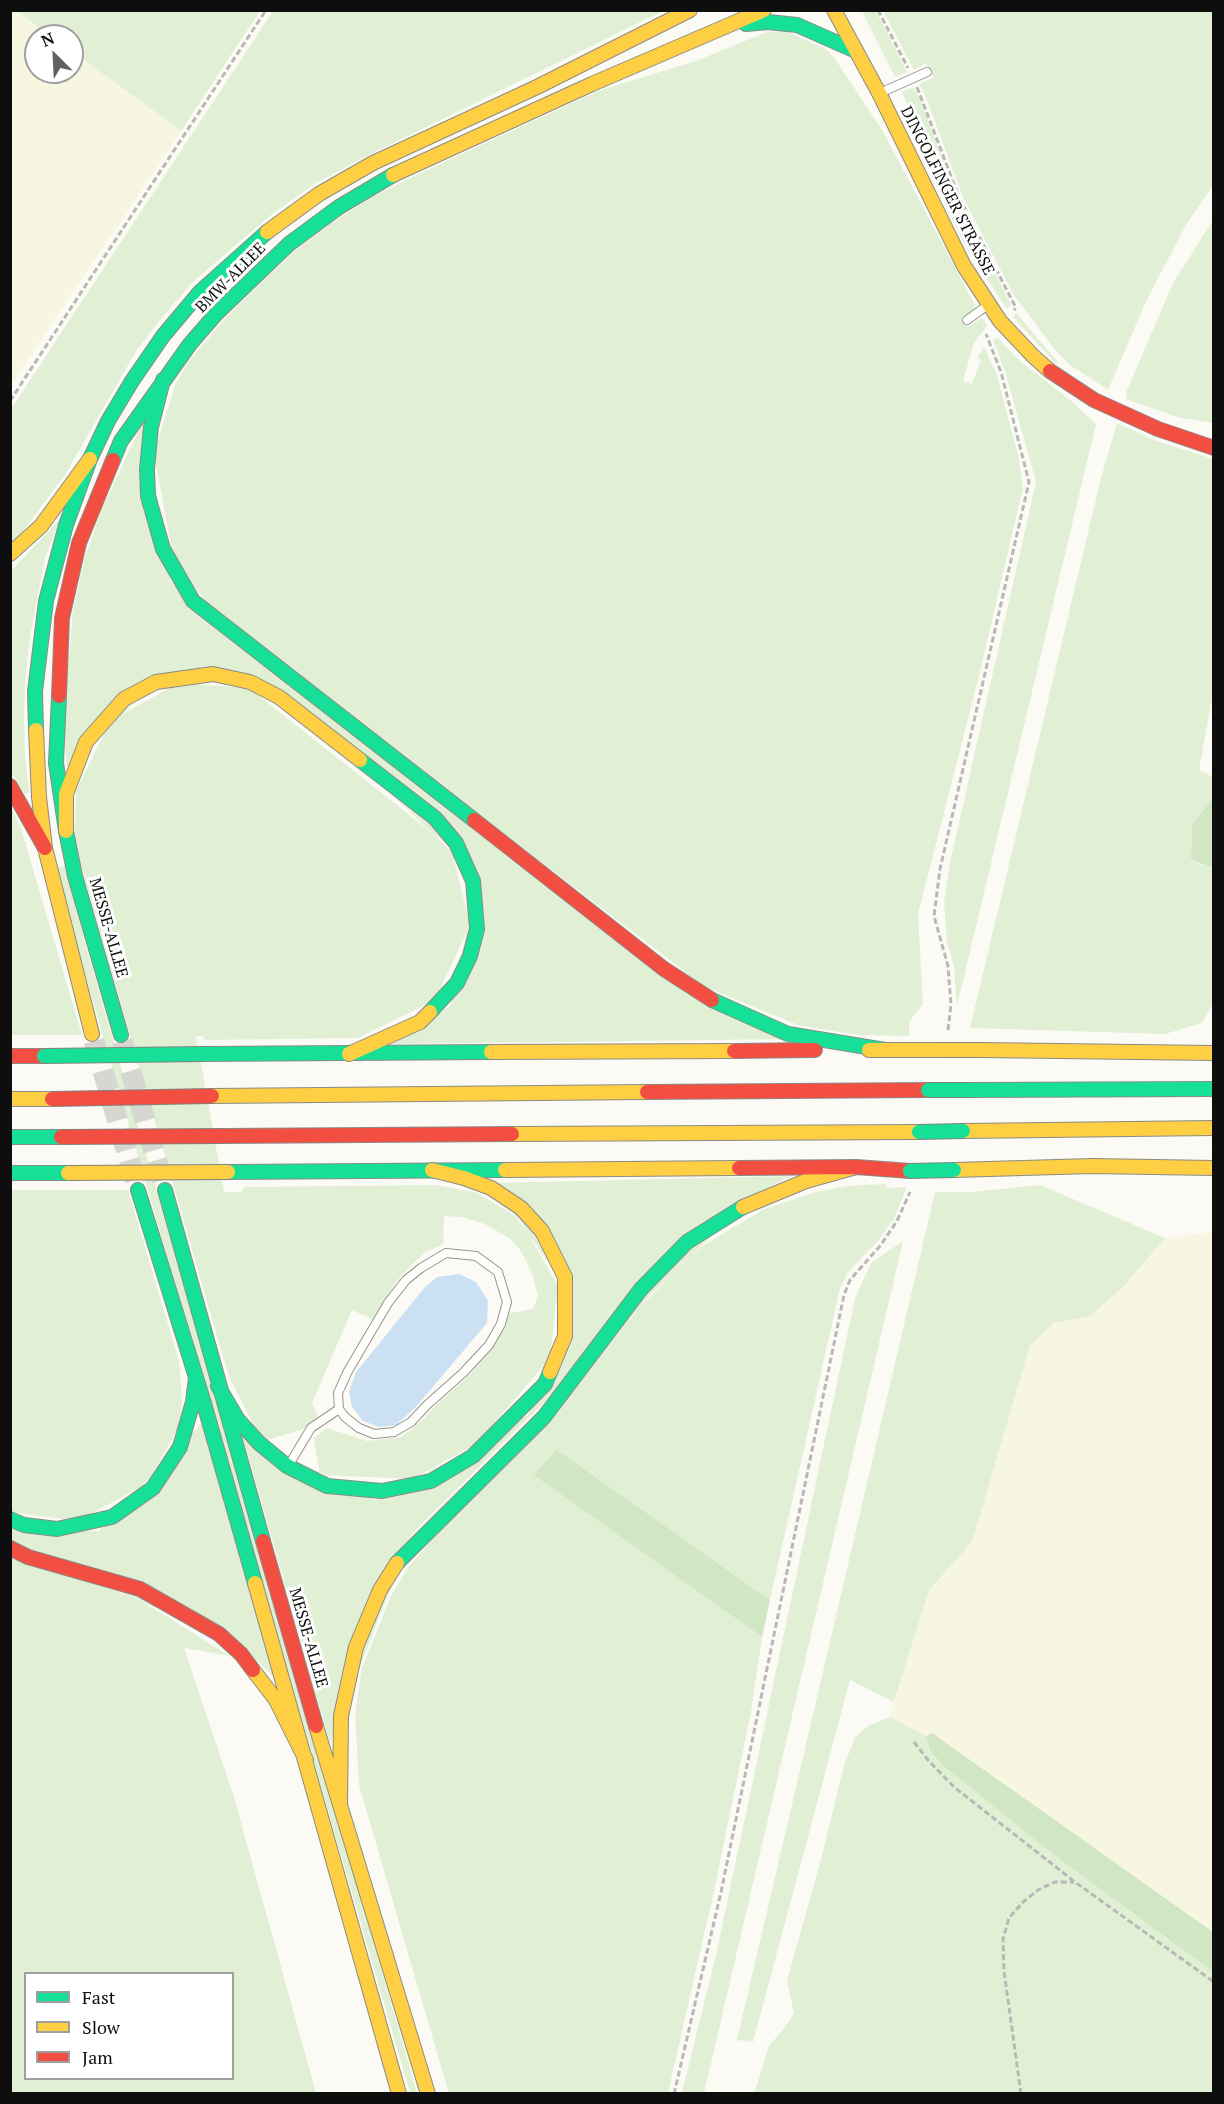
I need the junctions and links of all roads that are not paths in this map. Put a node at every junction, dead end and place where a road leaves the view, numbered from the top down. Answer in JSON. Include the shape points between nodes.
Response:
{"nodes":[{"id":1,"x":690,"y":10,"type":"edge"},
{"id":2,"x":764,"y":10,"type":"edge"},
{"id":3,"x":834,"y":10,"type":"edge"},
{"id":4,"x":731,"y":25,"type":"junction"},
{"id":5,"x":856,"y":51,"type":"junction"},
{"id":6,"x":927,"y":72,"type":"dead end"},
{"id":7,"x":879,"y":93,"type":"junction"},
{"id":8,"x":989,"y":304,"type":"junction"},
{"id":9,"x":967,"y":320,"type":"dead end"},
{"id":10,"x":164,"y":380,"type":"junction"},
{"id":11,"x":1214,"y":448,"type":"edge"},
{"id":12,"x":90,"y":459,"type":"junction"},
{"id":13,"x":10,"y":554,"type":"edge"},
{"id":14,"x":10,"y":786,"type":"edge"},
{"id":15,"x":66,"y":831,"type":"junction"},
{"id":16,"x":45,"y":848,"type":"junction"},
{"id":17,"x":92,"y":1034,"type":"tunnel mouth"},
{"id":18,"x":121,"y":1035,"type":"tunnel mouth"},
{"id":19,"x":885,"y":1050,"type":"junction"},
{"id":20,"x":1214,"y":1053,"type":"edge"},
{"id":21,"x":349,"y":1054,"type":"junction"},
{"id":22,"x":10,"y":1056,"type":"edge"},
{"id":23,"x":1214,"y":1089,"type":"edge"},
{"id":24,"x":10,"y":1099,"type":"edge"},
{"id":25,"x":1214,"y":1128,"type":"edge"},
{"id":26,"x":10,"y":1137,"type":"edge"},
{"id":27,"x":856,"y":1167,"type":"junction"},
{"id":28,"x":1214,"y":1168,"type":"edge"},
{"id":29,"x":432,"y":1170,"type":"junction"},
{"id":30,"x":10,"y":1173,"type":"edge"},
{"id":31,"x":138,"y":1190,"type":"tunnel mouth"},
{"id":32,"x":165,"y":1190,"type":"tunnel mouth"},
{"id":33,"x":196,"y":1378,"type":"junction"},
{"id":34,"x":218,"y":1386,"type":"junction"},
{"id":35,"x":339,"y":1409,"type":"junction"},
{"id":36,"x":287,"y":1466,"type":"junction"},
{"id":37,"x":10,"y":1519,"type":"edge"},
{"id":38,"x":10,"y":1548,"type":"edge"},
{"id":39,"x":306,"y":1760,"type":"junction"},
{"id":40,"x":340,"y":1804,"type":"junction"},
{"id":41,"x":399,"y":2094,"type":"edge"},
{"id":42,"x":428,"y":2094,"type":"edge"}],
"edges":[{"from":1,"to":12,"type":"main road","name":"BMW-ALLEE","via":[[373,163],[274,225],[200,292],[163,336],[108,421]]},
{"from":2,"to":4,"type":"main road","name":"BMW-ALLEE"},
{"from":3,"to":5,"type":"main road","name":"DINGOLFINGER STRASSE"},
{"from":4,"to":5,"type":"main road","via":[[797,25]]},
{"from":4,"to":10,"type":"main road","name":"BMW-ALLEE","via":[[388,177],[339,207],[289,244],[216,314]]},
{"from":5,"to":7,"type":"main road","name":"DINGOLFINGER STRASSE"},
{"from":6,"to":7,"type":"lane"},
{"from":7,"to":8,"type":"main road","name":"DINGOLFINGER STRASSE","via":[[964,266]]},
{"from":8,"to":9,"type":"lane"},
{"from":8,"to":11,"type":"main road","name":"DINGOLFINGER STRASSE","via":[[1033,356],[1073,388],[1158,429]]},
{"from":10,"to":15,"type":"main road","name":"BMW-ALLEE","via":[[121,441],[79,543],[62,618],[56,763]]},
{"from":10,"to":19,"type":"main road","via":[[151,427],[148,496],[163,549],[193,600],[664,969],[704,996],[788,1034]]},
{"from":12,"to":13,"type":"main road","via":[[41,526]]},
{"from":12,"to":16,"type":"main road","name":"BMW-ALLEE","via":[[45,601],[35,691]]},
{"from":14,"to":16,"type":"main road"},
{"from":15,"to":18,"type":"main road","name":"MESSE-ALLEE","via":[[75,876]]},
{"from":15,"to":21,"type":"main road","via":[[66,794],[86,742],[124,699],[156,682],[213,674],[250,682],[279,696],[435,818],[456,843],[473,881],[477,929],[470,956],[457,983],[420,1022]]},
{"from":16,"to":17,"type":"main road"},
{"from":19,"to":20,"type":"main road","bridge":true},
{"from":19,"to":21,"type":"main road"},
{"from":21,"to":22,"type":"main road","bridge":true},
{"from":23,"to":24,"type":"main road","bridge":true},
{"from":25,"to":26,"type":"main road","bridge":true},
{"from":27,"to":28,"type":"main road","bridge":true,"via":[[910,1171],[1092,1166]]},
{"from":27,"to":29,"type":"main road"},
{"from":27,"to":40,"type":"main road","via":[[774,1193],[687,1242],[641,1289],[544,1417],[399,1561],[380,1590],[356,1647],[341,1716]]},
{"from":29,"to":30,"type":"main road","bridge":true},
{"from":29,"to":36,"type":"main road","via":[[491,1188],[521,1208],[542,1231],[565,1277],[566,1336],[545,1384],[473,1456],[430,1481],[382,1491],[355,1490],[327,1486]]},
{"from":31,"to":33,"type":"main road"},
{"from":32,"to":34,"type":"main road","name":"MESSE-ALLEE"},
{"from":33,"to":37,"type":"main road","via":[[180,1447],[153,1488],[112,1517],[101,1520],[57,1529]]},
{"from":33,"to":39,"type":"main road"},
{"from":34,"to":36,"type":"main road","via":[[238,1420]]},
{"from":34,"to":40,"type":"main road","name":"MESSE-ALLEE"},
{"from":35,"to":35,"type":"lane","via":[[338,1393],[348,1371],[387,1303],[406,1280],[446,1253],[476,1256],[498,1272],[507,1302],[489,1345],[411,1422],[394,1432],[374,1434],[359,1428]]},
{"from":35,"to":36,"type":"lane","via":[[311,1428]]},
{"from":38,"to":39,"type":"main road","via":[[28,1557],[140,1589],[219,1634],[241,1654],[276,1700]]},
{"from":39,"to":41,"type":"main road"},
{"from":40,"to":42,"type":"main road","name":"MESSE-ALLEE"}]}
